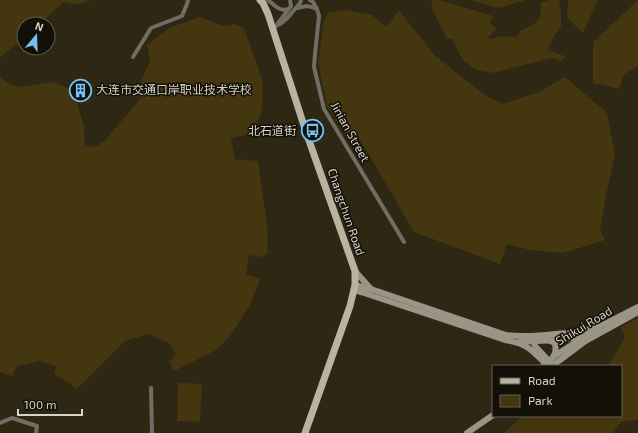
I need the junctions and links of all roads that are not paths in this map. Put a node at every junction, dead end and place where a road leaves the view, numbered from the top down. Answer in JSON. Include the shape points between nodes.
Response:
{"nodes":[{"id":1,"x":188,"y":0,"type":"edge"},
{"id":2,"x":260,"y":0,"type":"edge"},
{"id":3,"x":268,"y":0,"type":"edge"},
{"id":4,"x":290,"y":0,"type":"edge"},
{"id":5,"x":302,"y":0,"type":"edge"},
{"id":6,"x":310,"y":0,"type":"edge"},
{"id":7,"x":288,"y":9,"type":"junction"},
{"id":8,"x":295,"y":9,"type":"junction"},
{"id":9,"x":317,"y":9,"type":"junction"},
{"id":10,"x":275,"y":28,"type":"junction"},
{"id":11,"x":133,"y":57,"type":"dead end"},
{"id":12,"x":404,"y":242,"type":"dead end"},
{"id":13,"x":355,"y":271,"type":"junction"},
{"id":14,"x":354,"y":288,"type":"junction"},
{"id":15,"x":371,"y":289,"type":"junction"},
{"id":16,"x":361,"y":292,"type":"junction"},
{"id":17,"x":350,"y":306,"type":"junction"},
{"id":18,"x":638,"y":306,"type":"edge"},
{"id":19,"x":638,"y":312,"type":"edge"},
{"id":20,"x":601,"y":326,"type":"junction"},
{"id":21,"x":599,"y":334,"type":"junction"},
{"id":22,"x":584,"y":337,"type":"junction"},
{"id":23,"x":535,"y":341,"type":"junction"},
{"id":24,"x":550,"y":341,"type":"junction"},
{"id":25,"x":516,"y":342,"type":"junction"},
{"id":26,"x":549,"y":364,"type":"edge"},
{"id":27,"x":151,"y":388,"type":"dead end"},
{"id":28,"x":492,"y":416,"type":"edge"},
{"id":29,"x":497,"y":417,"type":"edge"},
{"id":30,"x":0,"y":423,"type":"edge"},
{"id":31,"x":36,"y":433,"type":"edge"},
{"id":32,"x":152,"y":433,"type":"edge"},
{"id":33,"x":305,"y":433,"type":"edge"},
{"id":34,"x":467,"y":433,"type":"edge"},
{"id":35,"x":474,"y":433,"type":"edge"}],
"edges":[{"from":1,"to":11,"type":"street","via":[[182,16],[151,28]]},
{"from":2,"to":10,"type":"main road","name":"Changchun Road"},
{"from":3,"to":7,"type":"street","via":[[277,8],[285,11]]},
{"from":4,"to":7,"type":"street","via":[[291,6]]},
{"from":5,"to":8,"type":"street"},
{"from":6,"to":9,"type":"street"},
{"from":7,"to":10,"type":"street"},
{"from":8,"to":9,"type":"street","via":[[305,6]]},
{"from":8,"to":10,"type":"street"},
{"from":9,"to":12,"type":"street","name":"Jinian Street","via":[[319,16],[314,67],[324,109]]},
{"from":10,"to":13,"type":"main road","name":"Changchun Road","via":[[313,152]]},
{"from":13,"to":14,"type":"main road","name":"Changchun Road"},
{"from":13,"to":15,"type":"main road"},
{"from":14,"to":15,"type":"main road"},
{"from":14,"to":16,"type":"main road"},
{"from":14,"to":17,"type":"main road","name":"Changchun Road"},
{"from":15,"to":20,"type":"main road","via":[[517,337],[590,330]]},
{"from":16,"to":17,"type":"main road"},
{"from":16,"to":25,"type":"main road"},
{"from":17,"to":33,"type":"main road","name":"Changchun Road"},
{"from":18,"to":20,"type":"main road","name":"Shikui Road"},
{"from":19,"to":21,"type":"main road","name":"Shikui Road"},
{"from":20,"to":22,"type":"main road","name":"Shikui Road"},
{"from":21,"to":22,"type":"main road"},
{"from":21,"to":26,"type":"main road","name":"Shikui Road"},
{"from":22,"to":24,"type":"main road"},
{"from":22,"to":26,"type":"main road","name":"Shikui Road"},
{"from":23,"to":24,"type":"main road"},
{"from":23,"to":25,"type":"main road"},
{"from":23,"to":26,"type":"main road","via":[[535,346]]},
{"from":24,"to":26,"type":"main road","via":[[556,348]]},
{"from":25,"to":26,"type":"main road","via":[[531,349]]},
{"from":27,"to":32,"type":"street"},
{"from":28,"to":34,"type":"main road"},
{"from":29,"to":35,"type":"main road"},
{"from":30,"to":31,"type":"street","via":[[12,418],[37,426]]}]}
